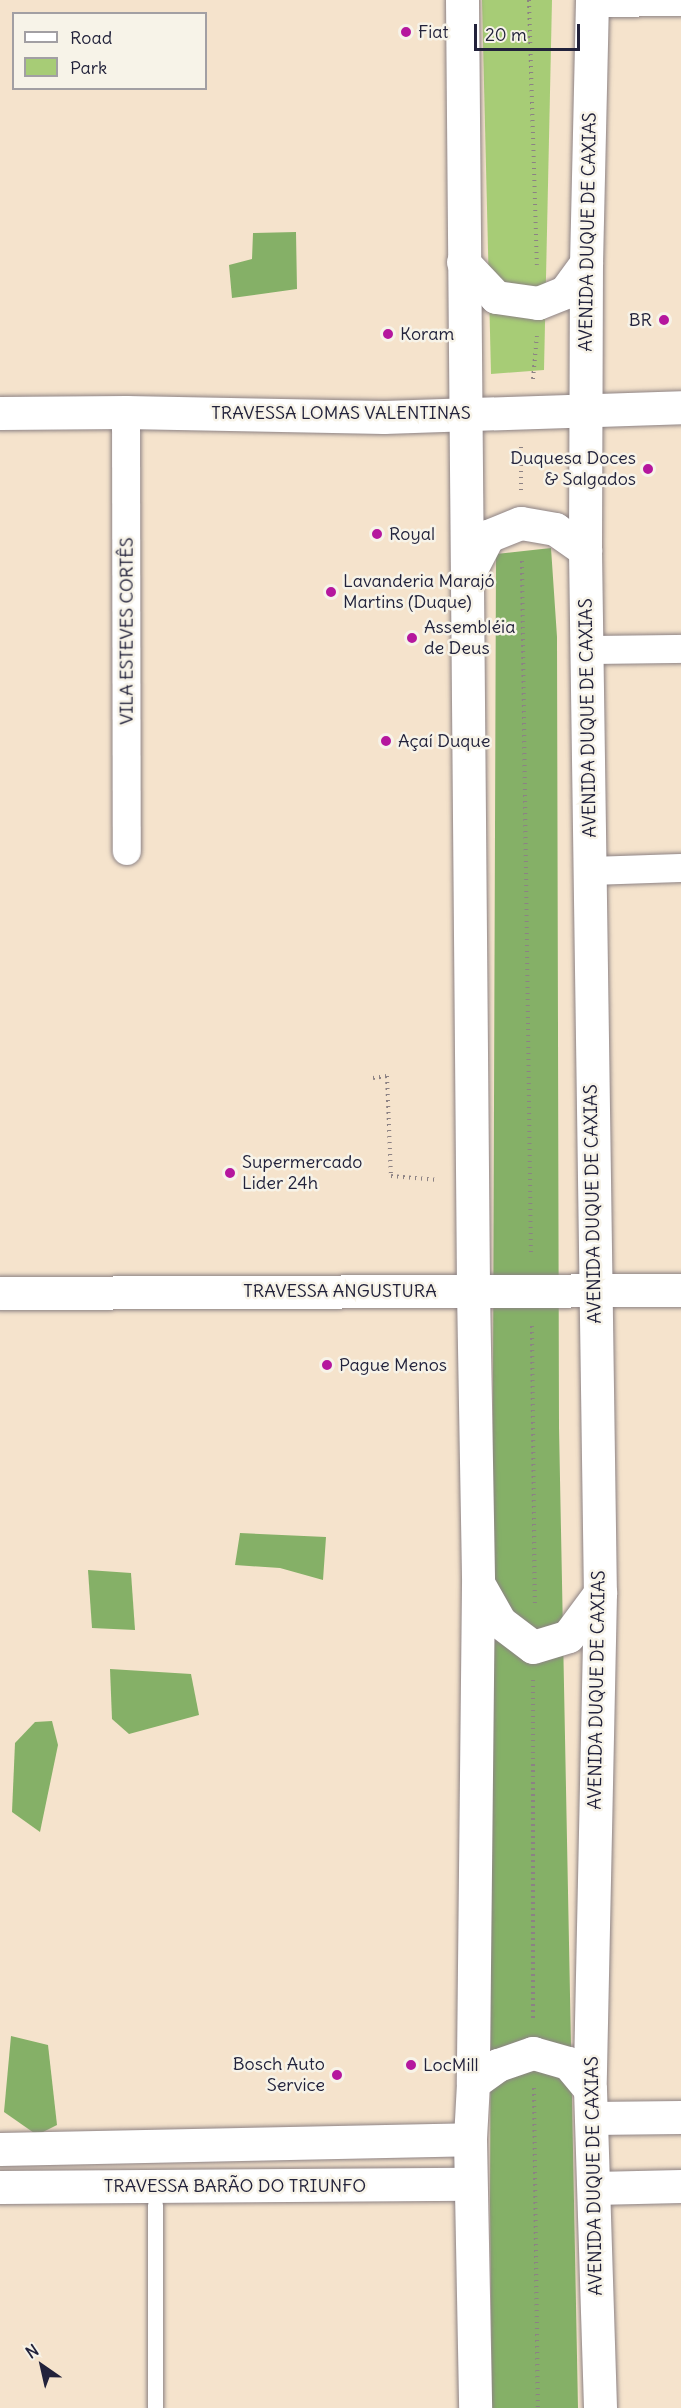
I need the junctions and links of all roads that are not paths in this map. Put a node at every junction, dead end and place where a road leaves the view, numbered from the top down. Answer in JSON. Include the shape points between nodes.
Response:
{"nodes":[{"id":1,"x":462,"y":0,"type":"edge"},
{"id":2,"x":592,"y":1,"type":"edge"},
{"id":3,"x":681,"y":2,"type":"edge"},
{"id":4,"x":463,"y":262,"type":"junction"},
{"id":5,"x":586,"y":263,"type":"junction"},
{"id":6,"x":681,"y":407,"type":"edge"},
{"id":7,"x":585,"y":409,"type":"junction"},
{"id":8,"x":126,"y":412,"type":"junction"},
{"id":9,"x":0,"y":413,"type":"edge"},
{"id":10,"x":466,"y":414,"type":"junction"},
{"id":11,"x":585,"y":550,"type":"junction"},
{"id":12,"x":468,"y":575,"type":"junction"},
{"id":13,"x":681,"y":649,"type":"edge"},
{"id":14,"x":586,"y":650,"type":"junction"},
{"id":15,"x":127,"y":851,"type":"dead end"},
{"id":16,"x":681,"y":868,"type":"edge"},
{"id":17,"x":590,"y":871,"type":"junction"},
{"id":18,"x":594,"y":1289,"type":"junction"},
{"id":19,"x":473,"y":1290,"type":"junction"},
{"id":20,"x":681,"y":1290,"type":"edge"},
{"id":21,"x":0,"y":1293,"type":"edge"},
{"id":22,"x":478,"y":1584,"type":"junction"},
{"id":23,"x":600,"y":1593,"type":"junction"},
{"id":24,"x":473,"y":2083,"type":"junction"},
{"id":25,"x":591,"y":2103,"type":"junction"},
{"id":26,"x":681,"y":2117,"type":"edge"},
{"id":27,"x":470,"y":2139,"type":"junction"},
{"id":28,"x":0,"y":2150,"type":"edge"},
{"id":29,"x":470,"y":2184,"type":"junction"},
{"id":30,"x":681,"y":2186,"type":"edge"},
{"id":31,"x":0,"y":2187,"type":"edge"},
{"id":32,"x":594,"y":2188,"type":"junction"},
{"id":33,"x":155,"y":2195,"type":"junction"},
{"id":34,"x":155,"y":2408,"type":"edge"},
{"id":35,"x":475,"y":2408,"type":"edge"},
{"id":36,"x":600,"y":2408,"type":"edge"}],
"edges":[{"from":1,"to":4,"type":"main road"},
{"from":2,"to":3,"type":"street"},
{"from":2,"to":5,"type":"main road","name":"AVENIDA DUQUE DE CAXIAS"},
{"from":4,"to":5,"type":"main road","via":[[496,297],[538,303],[566,292]]},
{"from":4,"to":10,"type":"main road"},
{"from":5,"to":7,"type":"main road","name":"AVENIDA DUQUE DE CAXIAS"},
{"from":6,"to":7,"type":"main road","name":"TRAVESSA LOMAS VALENTINAS"},
{"from":7,"to":10,"type":"main road","name":"TRAVESSA LOMAS VALENTINAS"},
{"from":7,"to":11,"type":"main road","name":"AVENIDA DUQUE DE CAXIAS"},
{"from":8,"to":9,"type":"main road","name":"TRAVESSA LOMAS VALENTINAS"},
{"from":8,"to":10,"type":"main road","name":"TRAVESSA LOMAS VALENTINAS","via":[[384,417]]},
{"from":8,"to":15,"type":"street","name":"VILA ESTEVES CORTÊS"},
{"from":10,"to":12,"type":"main road"},
{"from":11,"to":12,"type":"main road","via":[[555,529],[521,523],[488,536]]},
{"from":11,"to":14,"type":"main road","name":"AVENIDA DUQUE DE CAXIAS"},
{"from":12,"to":19,"type":"main road"},
{"from":13,"to":14,"type":"street"},
{"from":14,"to":17,"type":"main road","name":"AVENIDA DUQUE DE CAXIAS"},
{"from":16,"to":17,"type":"street"},
{"from":17,"to":18,"type":"main road","name":"AVENIDA DUQUE DE CAXIAS"},
{"from":18,"to":19,"type":"main road","name":"TRAVESSA ANGUSTURA"},
{"from":18,"to":20,"type":"main road","name":"TRAVESSA ANGUSTURA"},
{"from":18,"to":23,"type":"main road","name":"AVENIDA DUQUE DE CAXIAS"},
{"from":19,"to":21,"type":"main road","name":"TRAVESSA ANGUSTURA"},
{"from":19,"to":22,"type":"main road"},
{"from":22,"to":23,"type":"main road","via":[[500,1622],[533,1647],[568,1636]]},
{"from":22,"to":24,"type":"main road"},
{"from":23,"to":25,"type":"main road","name":"AVENIDA DUQUE DE CAXIAS"},
{"from":24,"to":25,"type":"main road","via":[[498,2065],[533,2053],[568,2063]]},
{"from":24,"to":27,"type":"main road"},
{"from":25,"to":26,"type":"main road"},
{"from":25,"to":32,"type":"main road","name":"AVENIDA DUQUE DE CAXIAS"},
{"from":27,"to":28,"type":"main road"},
{"from":27,"to":29,"type":"main road"},
{"from":29,"to":33,"type":"main road","name":"TRAVESSA BARÃO DO TRIUNFO"},
{"from":29,"to":35,"type":"main road"},
{"from":30,"to":32,"type":"main road"},
{"from":31,"to":33,"type":"main road","name":"TRAVESSA BARÃO DO TRIUNFO"},
{"from":32,"to":36,"type":"main road","name":"AVENIDA DUQUE DE CAXIAS"},
{"from":33,"to":34,"type":"lane"}]}
